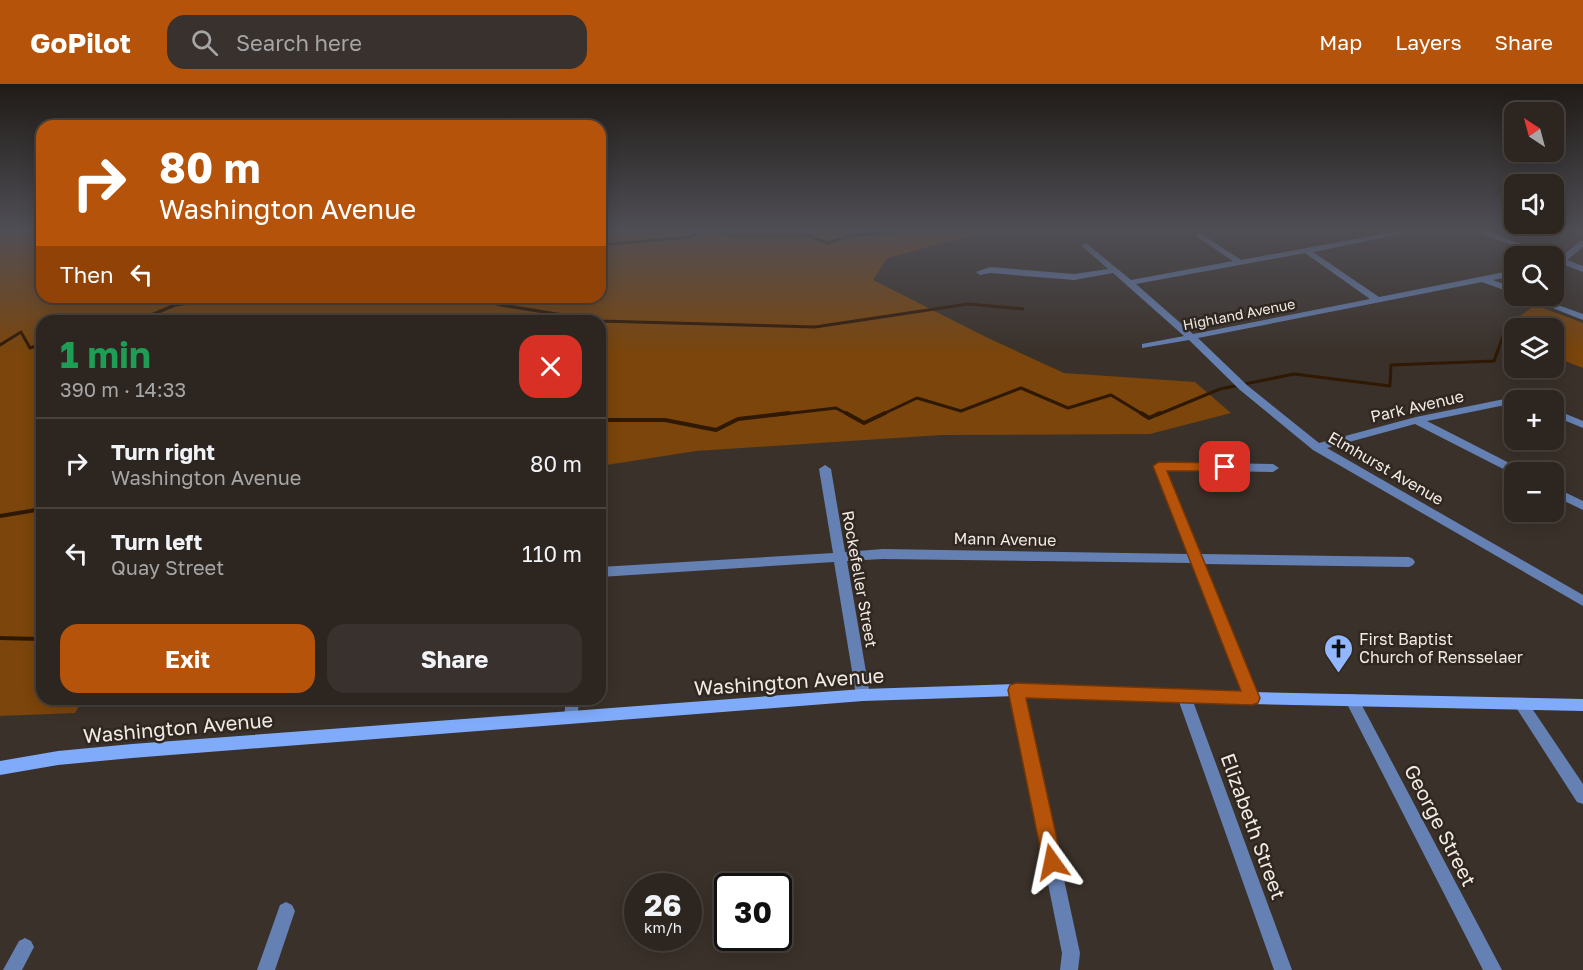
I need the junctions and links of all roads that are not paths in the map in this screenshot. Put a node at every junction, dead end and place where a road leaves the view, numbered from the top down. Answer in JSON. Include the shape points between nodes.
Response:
{"nodes":[{"id":1,"x":983,"y":271,"type":"edge"},
{"id":2,"x":1006,"y":271,"type":"edge"},
{"id":3,"x":1107,"y":271,"type":"edge"},
{"id":4,"x":1116,"y":271,"type":"edge"},
{"id":5,"x":1190,"y":271,"type":"edge"},
{"id":6,"x":1336,"y":271,"type":"edge"},
{"id":7,"x":980,"y":272,"type":"dead end"},
{"id":8,"x":1504,"y":276,"type":"edge"},
{"id":9,"x":1485,"y":280,"type":"junction"},
{"id":10,"x":1129,"y":283,"type":"junction"},
{"id":11,"x":1504,"y":287,"type":"edge"},
{"id":12,"x":1379,"y":302,"type":"junction"},
{"id":13,"x":1553,"y":306,"type":"edge"},
{"id":14,"x":1583,"y":317,"type":"edge"},
{"id":15,"x":1191,"y":337,"type":"junction"},
{"id":16,"x":1145,"y":346,"type":"dead end"},
{"id":17,"x":1504,"y":403,"type":"edge"},
{"id":18,"x":1564,"y":416,"type":"edge"},
{"id":19,"x":1416,"y":420,"type":"junction"},
{"id":20,"x":1583,"y":425,"type":"edge"},
{"id":21,"x":1317,"y":447,"type":"junction"},
{"id":22,"x":1504,"y":465,"type":"edge"},
{"id":23,"x":1273,"y":468,"type":"dead end"},
{"id":24,"x":825,"y":469,"type":"dead end"},
{"id":25,"x":1564,"y":496,"type":"edge"},
{"id":26,"x":1583,"y":506,"type":"edge"},
{"id":27,"x":838,"y":556,"type":"junction"},
{"id":28,"x":1198,"y":559,"type":"junction"},
{"id":29,"x":1409,"y":562,"type":"dead end"},
{"id":30,"x":606,"y":572,"type":"edge"},
{"id":31,"x":1583,"y":601,"type":"edge"},
{"id":32,"x":1016,"y":690,"type":"junction"},
{"id":33,"x":863,"y":695,"type":"junction"},
{"id":34,"x":1184,"y":696,"type":"junction"},
{"id":35,"x":1252,"y":698,"type":"junction"},
{"id":36,"x":1352,"y":700,"type":"junction"},
{"id":37,"x":572,"y":705,"type":"edge"},
{"id":38,"x":1522,"y":705,"type":"junction"},
{"id":39,"x":1583,"y":705,"type":"edge"},
{"id":40,"x":571,"y":717,"type":"junction"},
{"id":41,"x":0,"y":768,"type":"edge"},
{"id":42,"x":1583,"y":797,"type":"edge"},
{"id":43,"x":286,"y":911,"type":"dead end"},
{"id":44,"x":25,"y":947,"type":"dead end"},
{"id":45,"x":12,"y":970,"type":"edge"},
{"id":46,"x":266,"y":970,"type":"edge"},
{"id":47,"x":1070,"y":970,"type":"edge"},
{"id":48,"x":1283,"y":970,"type":"edge"},
{"id":49,"x":1493,"y":970,"type":"edge"}],
"edges":[{"from":1,"to":7,"type":"street"},
{"from":2,"to":3,"type":"street","via":[[1074,277]]},
{"from":4,"to":10,"type":"street","name":"Elmhurst Avenue"},
{"from":5,"to":10,"type":"street"},
{"from":6,"to":12,"type":"street"},
{"from":8,"to":9,"type":"street","name":"Highland Avenue"},
{"from":9,"to":11,"type":"street"},
{"from":9,"to":12,"type":"street","name":"Highland Avenue"},
{"from":10,"to":15,"type":"street","name":"Elmhurst Avenue"},
{"from":12,"to":15,"type":"street","name":"Highland Avenue"},
{"from":13,"to":14,"type":"street"},
{"from":15,"to":16,"type":"street","name":"Highland Avenue"},
{"from":15,"to":21,"type":"street","name":"Elmhurst Avenue","via":[[1244,388]]},
{"from":17,"to":19,"type":"street","name":"Park Avenue"},
{"from":18,"to":20,"type":"street"},
{"from":19,"to":21,"type":"street","name":"Park Avenue"},
{"from":19,"to":22,"type":"street"},
{"from":21,"to":31,"type":"street","name":"Elmhurst Avenue"},
{"from":23,"to":28,"type":"street","via":[[1159,466]]},
{"from":24,"to":27,"type":"street","name":"Rockefeller Street"},
{"from":25,"to":26,"type":"street"},
{"from":27,"to":28,"type":"street","name":"Mann Avenue"},
{"from":27,"to":30,"type":"street","name":"Mann Avenue"},
{"from":27,"to":33,"type":"street","name":"Rockefeller Street"},
{"from":28,"to":29,"type":"street","name":"Mann Avenue"},
{"from":28,"to":35,"type":"street"},
{"from":32,"to":33,"type":"street","name":"Washington Avenue"},
{"from":32,"to":34,"type":"street","name":"Washington Avenue"},
{"from":32,"to":47,"type":"street","via":[[1071,954]]},
{"from":33,"to":40,"type":"street","name":"Washington Avenue"},
{"from":34,"to":35,"type":"street","name":"Washington Avenue"},
{"from":34,"to":48,"type":"street","name":"Elizabeth Street"},
{"from":35,"to":36,"type":"street","name":"Washington Avenue"},
{"from":36,"to":38,"type":"street","name":"Washington Avenue"},
{"from":36,"to":49,"type":"street","name":"George Street"},
{"from":37,"to":40,"type":"street"},
{"from":38,"to":39,"type":"street","name":"Washington Avenue"},
{"from":38,"to":42,"type":"street"},
{"from":40,"to":41,"type":"street","name":"Washington Avenue","via":[[132,751]]},
{"from":43,"to":46,"type":"street"},
{"from":44,"to":45,"type":"street"}]}
